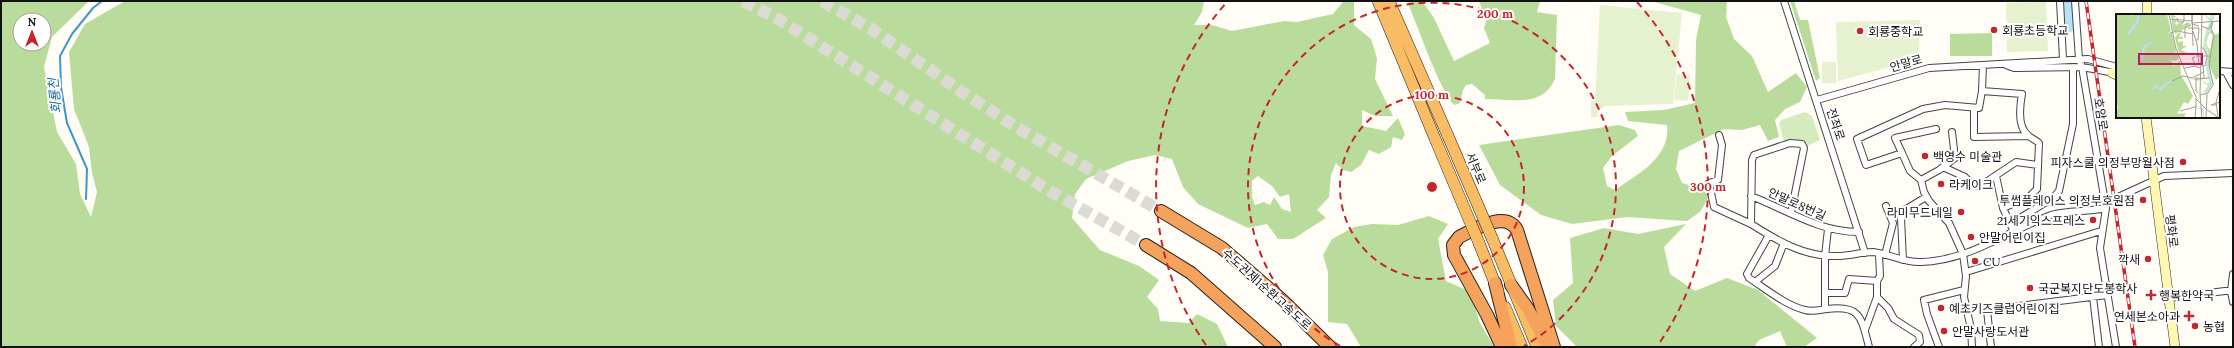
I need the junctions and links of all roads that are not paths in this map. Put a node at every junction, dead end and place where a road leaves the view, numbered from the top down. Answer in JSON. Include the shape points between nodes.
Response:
{"nodes":[{"id":1,"x":1378,"y":1,"type":"edge"},
{"id":2,"x":1389,"y":1,"type":"edge"},
{"id":3,"x":1784,"y":1,"type":"edge"},
{"id":4,"x":2060,"y":1,"type":"edge"},
{"id":5,"x":2075,"y":1,"type":"edge"},
{"id":6,"x":2147,"y":1,"type":"edge"},
{"id":7,"x":2147,"y":14,"type":"edge"},
{"id":8,"x":2079,"y":59,"type":"junction"},
{"id":9,"x":2063,"y":60,"type":"junction"},
{"id":10,"x":1983,"y":65,"type":"junction"},
{"id":11,"x":2004,"y":65,"type":"junction"},
{"id":12,"x":2073,"y":66,"type":"junction"},
{"id":13,"x":2082,"y":66,"type":"junction"},
{"id":14,"x":2116,"y":72,"type":"edge"},
{"id":15,"x":2222,"y":72,"type":"edge"},
{"id":16,"x":2233,"y":72,"type":"edge"},
{"id":17,"x":2233,"y":85,"type":"edge"},
{"id":18,"x":1982,"y":91,"type":"junction"},
{"id":19,"x":1817,"y":100,"type":"junction"},
{"id":20,"x":1974,"y":108,"type":"junction"},
{"id":21,"x":2146,"y":118,"type":"edge"},
{"id":22,"x":1936,"y":128,"type":"dead end"},
{"id":23,"x":1952,"y":132,"type":"dead end"},
{"id":24,"x":1719,"y":135,"type":"dead end"},
{"id":25,"x":2028,"y":136,"type":"junction"},
{"id":26,"x":1902,"y":153,"type":"junction"},
{"id":27,"x":2038,"y":165,"type":"junction"},
{"id":28,"x":1943,"y":167,"type":"junction"},
{"id":29,"x":2233,"y":173,"type":"edge"},
{"id":30,"x":1996,"y":176,"type":"junction"},
{"id":31,"x":1921,"y":180,"type":"junction"},
{"id":32,"x":2154,"y":182,"type":"junction"},
{"id":33,"x":1751,"y":196,"type":"junction"},
{"id":34,"x":1926,"y":196,"type":"junction"},
{"id":35,"x":1886,"y":206,"type":"dead end"},
{"id":36,"x":2105,"y":206,"type":"junction"},
{"id":37,"x":2003,"y":208,"type":"junction"},
{"id":38,"x":1161,"y":211,"type":"tunnel mouth"},
{"id":39,"x":1791,"y":213,"type":"junction"},
{"id":40,"x":1751,"y":224,"type":"junction"},
{"id":41,"x":2010,"y":224,"type":"junction"},
{"id":42,"x":1828,"y":229,"type":"junction"},
{"id":43,"x":2101,"y":231,"type":"junction"},
{"id":44,"x":1859,"y":232,"type":"junction"},
{"id":45,"x":2014,"y":232,"type":"junction"},
{"id":46,"x":1769,"y":235,"type":"junction"},
{"id":47,"x":1784,"y":243,"type":"junction"},
{"id":48,"x":1146,"y":245,"type":"tunnel mouth"},
{"id":49,"x":1865,"y":253,"type":"junction"},
{"id":50,"x":1882,"y":254,"type":"junction"},
{"id":51,"x":1963,"y":254,"type":"junction"},
{"id":52,"x":1825,"y":256,"type":"junction"},
{"id":53,"x":1902,"y":260,"type":"junction"},
{"id":54,"x":1966,"y":272,"type":"junction"},
{"id":55,"x":2233,"y":274,"type":"edge"},
{"id":56,"x":1878,"y":281,"type":"junction"},
{"id":57,"x":1755,"y":282,"type":"junction"},
{"id":58,"x":1495,"y":283,"type":"junction"},
{"id":59,"x":1511,"y":285,"type":"junction"},
{"id":60,"x":1964,"y":290,"type":"junction"},
{"id":61,"x":2232,"y":290,"type":"edge"},
{"id":62,"x":1825,"y":293,"type":"junction"},
{"id":63,"x":2107,"y":295,"type":"junction"},
{"id":64,"x":1878,"y":297,"type":"junction"},
{"id":65,"x":2093,"y":297,"type":"junction"},
{"id":66,"x":2168,"y":298,"type":"junction"},
{"id":67,"x":2233,"y":302,"type":"edge"},
{"id":68,"x":1825,"y":309,"type":"junction"},
{"id":69,"x":1864,"y":330,"type":"junction"},
{"id":70,"x":1275,"y":347,"type":"edge"},
{"id":71,"x":1330,"y":347,"type":"edge"},
{"id":72,"x":1502,"y":347,"type":"edge"},
{"id":73,"x":1511,"y":347,"type":"edge"},
{"id":74,"x":1522,"y":347,"type":"edge"},
{"id":75,"x":1537,"y":347,"type":"edge"},
{"id":76,"x":1548,"y":347,"type":"edge"},
{"id":77,"x":1554,"y":347,"type":"edge"},
{"id":78,"x":1869,"y":347,"type":"edge"},
{"id":79,"x":1914,"y":347,"type":"edge"},
{"id":80,"x":1939,"y":347,"type":"edge"},
{"id":81,"x":1972,"y":347,"type":"edge"},
{"id":82,"x":1991,"y":347,"type":"edge"},
{"id":83,"x":2099,"y":347,"type":"edge"},
{"id":84,"x":2116,"y":347,"type":"edge"},
{"id":85,"x":2175,"y":347,"type":"edge"}],
"edges":[{"from":1,"to":58,"type":"highway","bridge":true},
{"from":2,"to":59,"type":"highway","name":"서부로","bridge":true},
{"from":3,"to":19,"type":"street","name":"전좌로"},
{"from":4,"to":9,"type":"street"},
{"from":5,"to":8,"type":"street","name":"호암로"},
{"from":6,"to":7,"type":"main road"},
{"from":8,"to":9,"type":"street","name":"안말로"},
{"from":8,"to":13,"type":"street","name":"호암로"},
{"from":8,"to":14,"type":"street","name":"안말로","via":[[2093,60]]},
{"from":9,"to":11,"type":"street","name":"안말로","via":[[2015,62]]},
{"from":10,"to":11,"type":"street","name":"안말로"},
{"from":10,"to":18,"type":"street"},
{"from":10,"to":19,"type":"street","name":"안말로","via":[[1929,68]]},
{"from":11,"to":12,"type":"street","name":"안말로","via":[[2014,68]]},
{"from":12,"to":13,"type":"street","name":"안말로"},
{"from":12,"to":41,"type":"street","via":[[2073,124],[2059,191],[2053,198]]},
{"from":13,"to":14,"type":"street","name":"안말로"},
{"from":13,"to":36,"type":"street","name":"호암로"},
{"from":15,"to":16,"type":"street"},
{"from":15,"to":17,"type":"street"},
{"from":18,"to":20,"type":"street","via":[[1979,108]]},
{"from":18,"to":25,"type":"street","via":[[2022,94],[2022,124]]},
{"from":19,"to":44,"type":"street","name":"전좌로"},
{"from":20,"to":25,"type":"street","via":[[1974,137]]},
{"from":20,"to":26,"type":"street","via":[[1945,105],[1923,109],[1857,138],[1866,165]]},
{"from":21,"to":32,"type":"main road","name":"평화로"},
{"from":22,"to":26,"type":"street","via":[[1896,138]]},
{"from":23,"to":28,"type":"street","via":[[1955,158]]},
{"from":24,"to":40,"type":"street","via":[[1722,145],[1718,180],[1709,183],[1714,207]]},
{"from":25,"to":27,"type":"street","via":[[2039,143]]},
{"from":26,"to":31,"type":"street","via":[[1910,171]]},
{"from":27,"to":30,"type":"street","via":[[2016,162]]},
{"from":27,"to":37,"type":"street","via":[[2037,189],[2029,197]]},
{"from":28,"to":30,"type":"street","via":[[1965,176],[1973,185],[1980,186]]},
{"from":28,"to":31,"type":"street"},
{"from":29,"to":32,"type":"street","via":[[2164,176]]},
{"from":30,"to":37,"type":"street"},
{"from":31,"to":34,"type":"street"},
{"from":32,"to":36,"type":"street"},
{"from":32,"to":66,"type":"main road","name":"평화로"},
{"from":33,"to":39,"type":"street","name":"안말로8번길"},
{"from":33,"to":39,"type":"street","via":[[1754,154],[1790,143],[1802,144],[1803,157]]},
{"from":33,"to":40,"type":"street"},
{"from":34,"to":51,"type":"street","via":[[1949,223]]},
{"from":34,"to":53,"type":"street","via":[[1903,211]]},
{"from":35,"to":50,"type":"street","via":[[1893,223]]},
{"from":36,"to":43,"type":"street","name":"호암로"},
{"from":36,"to":45,"type":"street","via":[[2053,215]]},
{"from":37,"to":41,"type":"street"},
{"from":38,"to":71,"type":"highway","name":"수도권제1순환고속도로","via":[[1222,248],[1281,299]]},
{"from":39,"to":42,"type":"street","name":"안말로8번길"},
{"from":40,"to":46,"type":"street"},
{"from":41,"to":45,"type":"street"},
{"from":42,"to":44,"type":"street","name":"안말로8번길"},
{"from":42,"to":52,"type":"street"},
{"from":43,"to":54,"type":"street"},
{"from":43,"to":63,"type":"street","name":"호암로","via":[[2100,248]]},
{"from":44,"to":49,"type":"street","name":"전좌로"},
{"from":45,"to":51,"type":"street"},
{"from":46,"to":47,"type":"street"},
{"from":46,"to":57,"type":"street","via":[[1747,274]]},
{"from":47,"to":52,"type":"street","via":[[1800,251]]},
{"from":47,"to":57,"type":"street","via":[[1775,266]]},
{"from":48,"to":70,"type":"highway","via":[[1191,273]]},
{"from":49,"to":50,"type":"street"},
{"from":49,"to":52,"type":"street"},
{"from":50,"to":53,"type":"street"},
{"from":50,"to":56,"type":"street"},
{"from":51,"to":53,"type":"street","via":[[1942,260]]},
{"from":51,"to":54,"type":"street"},
{"from":52,"to":62,"type":"street"},
{"from":54,"to":60,"type":"street"},
{"from":55,"to":61,"type":"street"},
{"from":56,"to":62,"type":"street","via":[[1849,279],[1845,293]]},
{"from":56,"to":64,"type":"street"},
{"from":57,"to":68,"type":"street","via":[[1804,310],[1815,312]]},
{"from":58,"to":73,"type":"highway"},
{"from":58,"to":74,"type":"highway"},
{"from":59,"to":75,"type":"highway","name":"서부로"},
{"from":59,"to":76,"type":"highway","via":[[1528,309]]},
{"from":60,"to":80,"type":"street","via":[[1924,300]]},
{"from":60,"to":81,"type":"street"},
{"from":61,"to":66,"type":"street"},
{"from":61,"to":67,"type":"street"},
{"from":62,"to":68,"type":"street"},
{"from":63,"to":65,"type":"street"},
{"from":63,"to":84,"type":"street","name":"호암로"},
{"from":64,"to":69,"type":"street"},
{"from":64,"to":79,"type":"street","via":[[1894,319],[1919,335],[1920,342]]},
{"from":65,"to":82,"type":"street","via":[[1987,310]]},
{"from":65,"to":83,"type":"street"},
{"from":66,"to":85,"type":"main road","name":"평화로"},
{"from":68,"to":69,"type":"street","via":[[1850,308],[1859,317]]},
{"from":69,"to":78,"type":"street"},
{"from":72,"to":77,"type":"highway","via":[[1452,248],[1454,241],[1459,237],[1505,220],[1513,223],[1517,230]]}]}
